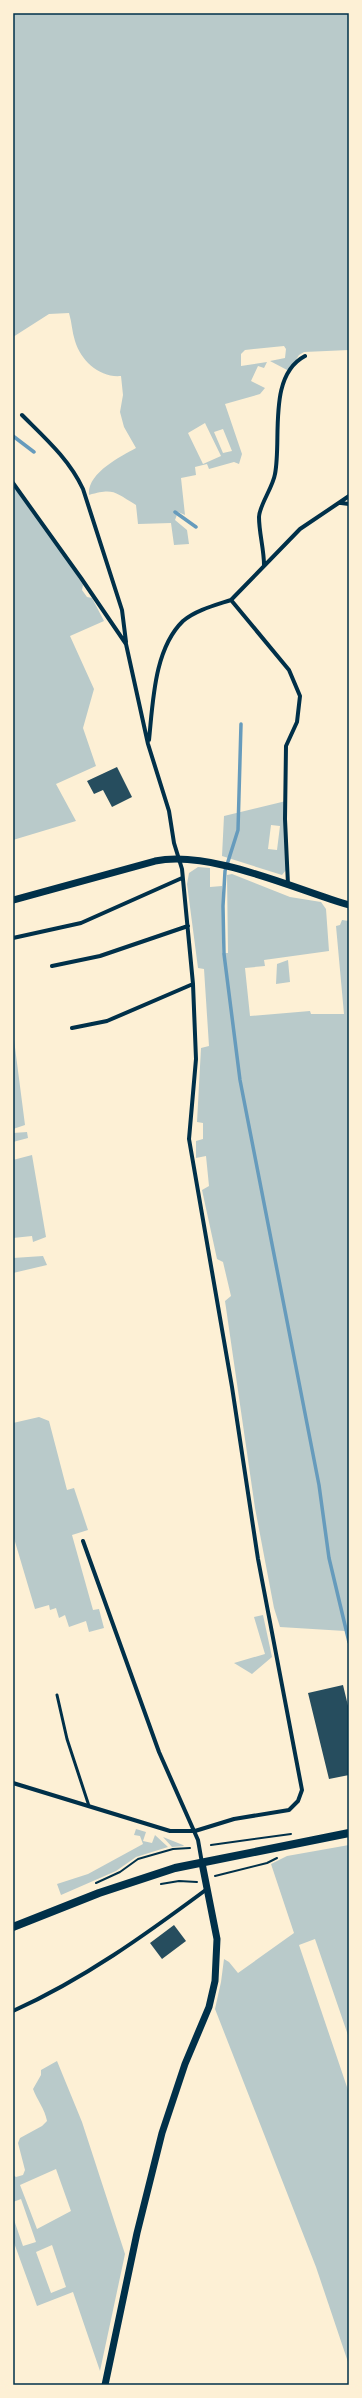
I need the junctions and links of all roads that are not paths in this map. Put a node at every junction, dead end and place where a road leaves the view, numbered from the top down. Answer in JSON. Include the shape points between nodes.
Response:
{"nodes":[{"id":1,"x":305,"y":356,"type":"dead end"},
{"id":2,"x":22,"y":415,"type":"dead end"},
{"id":3,"x":13,"y":483,"type":"edge"},
{"id":4,"x":349,"y":496,"type":"edge"},
{"id":5,"x":341,"y":503,"type":"junction"},
{"id":6,"x":349,"y":504,"type":"edge"},
{"id":7,"x":264,"y":565,"type":"junction"},
{"id":8,"x":231,"y":600,"type":"junction"},
{"id":9,"x":126,"y":644,"type":"junction"},
{"id":10,"x":148,"y":744,"type":"junction"},
{"id":11,"x":179,"y":859,"type":"junction"},
{"id":12,"x":182,"y":878,"type":"junction"},
{"id":13,"x":288,"y":886,"type":"junction"},
{"id":14,"x":13,"y":900,"type":"edge"},
{"id":15,"x":349,"y":905,"type":"edge"},
{"id":16,"x":188,"y":926,"type":"junction"},
{"id":17,"x":13,"y":938,"type":"edge"},
{"id":18,"x":52,"y":966,"type":"dead end"},
{"id":19,"x":193,"y":984,"type":"junction"},
{"id":20,"x":72,"y":1028,"type":"dead end"},
{"id":21,"x":83,"y":1541,"type":"dead end"},
{"id":22,"x":57,"y":1695,"type":"dead end"},
{"id":23,"x":13,"y":1784,"type":"edge"},
{"id":24,"x":89,"y":1806,"type":"junction"},
{"id":25,"x":195,"y":1831,"type":"junction"},
{"id":26,"x":349,"y":1833,"type":"edge"},
{"id":27,"x":202,"y":1863,"type":"junction"},
{"id":28,"x":207,"y":1889,"type":"junction"},
{"id":29,"x":13,"y":1927,"type":"edge"},
{"id":30,"x":13,"y":2011,"type":"edge"},
{"id":31,"x":105,"y":2385,"type":"edge"}],
"edges":[{"from":1,"to":7,"type":"street","via":[[294,362],[285,382],[276,417],[278,447],[275,475],[259,515]]},
{"from":2,"to":9,"type":"street","via":[[74,471],[83,489],[122,610]]},
{"from":3,"to":9,"type":"street"},
{"from":4,"to":5,"type":"street"},
{"from":5,"to":6,"type":"street"},
{"from":5,"to":7,"type":"street","via":[[300,530]]},
{"from":7,"to":8,"type":"street"},
{"from":8,"to":10,"type":"street","via":[[210,606],[184,620],[170,638],[156,678]]},
{"from":8,"to":13,"type":"street","via":[[289,670],[300,696],[297,722],[286,746],[285,820]]},
{"from":9,"to":10,"type":"street"},
{"from":10,"to":11,"type":"street","via":[[169,811]]},
{"from":11,"to":12,"type":"street"},
{"from":11,"to":13,"type":"street","via":[[221,865]]},
{"from":11,"to":14,"type":"street","via":[[155,861]]},
{"from":12,"to":16,"type":"street"},
{"from":12,"to":17,"type":"street","via":[[81,923]]},
{"from":13,"to":15,"type":"street"},
{"from":16,"to":18,"type":"street","via":[[100,956]]},
{"from":16,"to":19,"type":"street"},
{"from":19,"to":20,"type":"street","via":[[107,1021]]},
{"from":19,"to":25,"type":"street","via":[[196,1059],[189,1139],[232,1387],[257,1551],[302,1790],[298,1801],[289,1810],[234,1819]]},
{"from":21,"to":25,"type":"street","via":[[159,1752]]},
{"from":22,"to":24,"type":"lane","via":[[67,1739]]},
{"from":23,"to":24,"type":"street"},
{"from":24,"to":25,"type":"street","via":[[170,1831]]},
{"from":25,"to":27,"type":"street"},
{"from":26,"to":27,"type":"main road"},
{"from":27,"to":28,"type":"street"},
{"from":27,"to":29,"type":"main road","via":[[130,1882]]},
{"from":28,"to":30,"type":"street","via":[[135,1943],[44,1997]]},
{"from":28,"to":31,"type":"street","via":[[217,1939],[214,1988],[162,2133]]}]}
